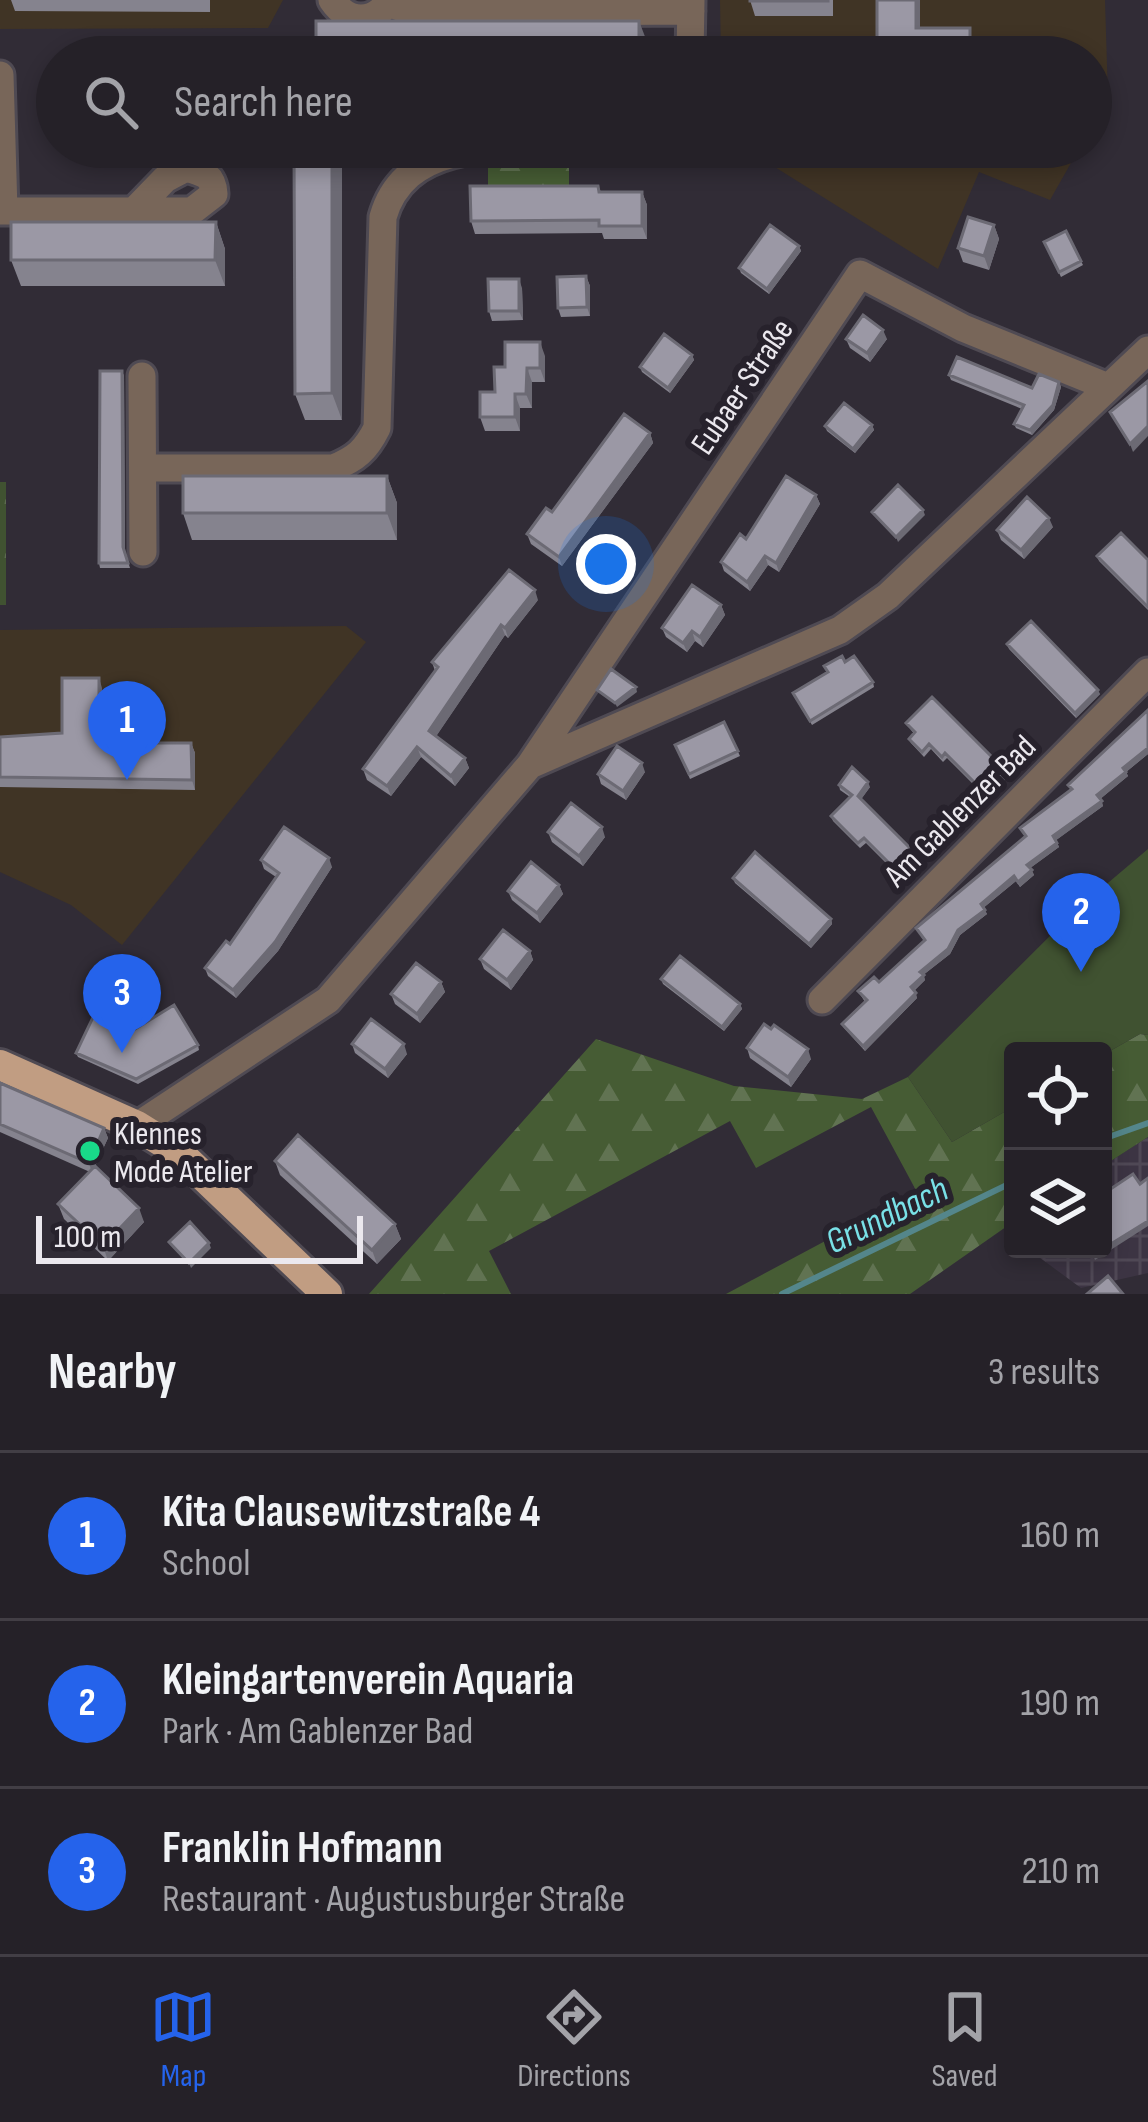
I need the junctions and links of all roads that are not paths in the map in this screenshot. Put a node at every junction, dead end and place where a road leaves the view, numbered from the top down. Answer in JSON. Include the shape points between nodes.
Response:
{"nodes":[{"id":1,"x":332,"y":0,"type":"edge"},
{"id":2,"x":389,"y":2,"type":"edge"},
{"id":3,"x":691,"y":5,"type":"edge"},
{"id":4,"x":690,"y":36,"type":"edge"},
{"id":5,"x":0,"y":75,"type":"edge"},
{"id":6,"x":416,"y":168,"type":"edge"},
{"id":7,"x":2,"y":211,"type":"edge"},
{"id":8,"x":134,"y":211,"type":"dead end"},
{"id":9,"x":1148,"y":350,"type":"edge"},
{"id":10,"x":142,"y":376,"type":"dead end"},
{"id":11,"x":1108,"y":387,"type":"junction"},
{"id":12,"x":144,"y":468,"type":"junction"},
{"id":13,"x":143,"y":552,"type":"dead end"},
{"id":14,"x":1148,"y":672,"type":"edge"},
{"id":15,"x":530,"y":765,"type":"junction"},
{"id":16,"x":822,"y":1000,"type":"dead end"},
{"id":17,"x":0,"y":1064,"type":"edge"},
{"id":18,"x":137,"y":1126,"type":"junction"},
{"id":19,"x":327,"y":1294,"type":"edge"}],
"edges":[{"from":1,"to":2,"type":"street","via":[[355,19]]},
{"from":2,"to":3,"type":"street","via":[[416,13]]},
{"from":3,"to":4,"type":"street"},
{"from":5,"to":7,"type":"street"},
{"from":6,"to":12,"type":"street","via":[[382,217],[377,428],[367,448],[333,468]]},
{"from":7,"to":8,"type":"street"},
{"from":9,"to":11,"type":"street","name":"Eubaer Straße"},
{"from":10,"to":12,"type":"street"},
{"from":11,"to":15,"type":"street","name":"Eubaer Straße","via":[[888,596],[840,631]]},
{"from":11,"to":15,"type":"street","name":"Eubaer Straße","via":[[964,328],[860,274]]},
{"from":12,"to":13,"type":"street"},
{"from":14,"to":16,"type":"street","name":"Am Gablenzer Bad"},
{"from":15,"to":18,"type":"street","name":"Eubaer Straße","via":[[328,1000]]},
{"from":17,"to":18,"type":"main road"},
{"from":18,"to":19,"type":"main road","via":[[177,1150]]}]}
